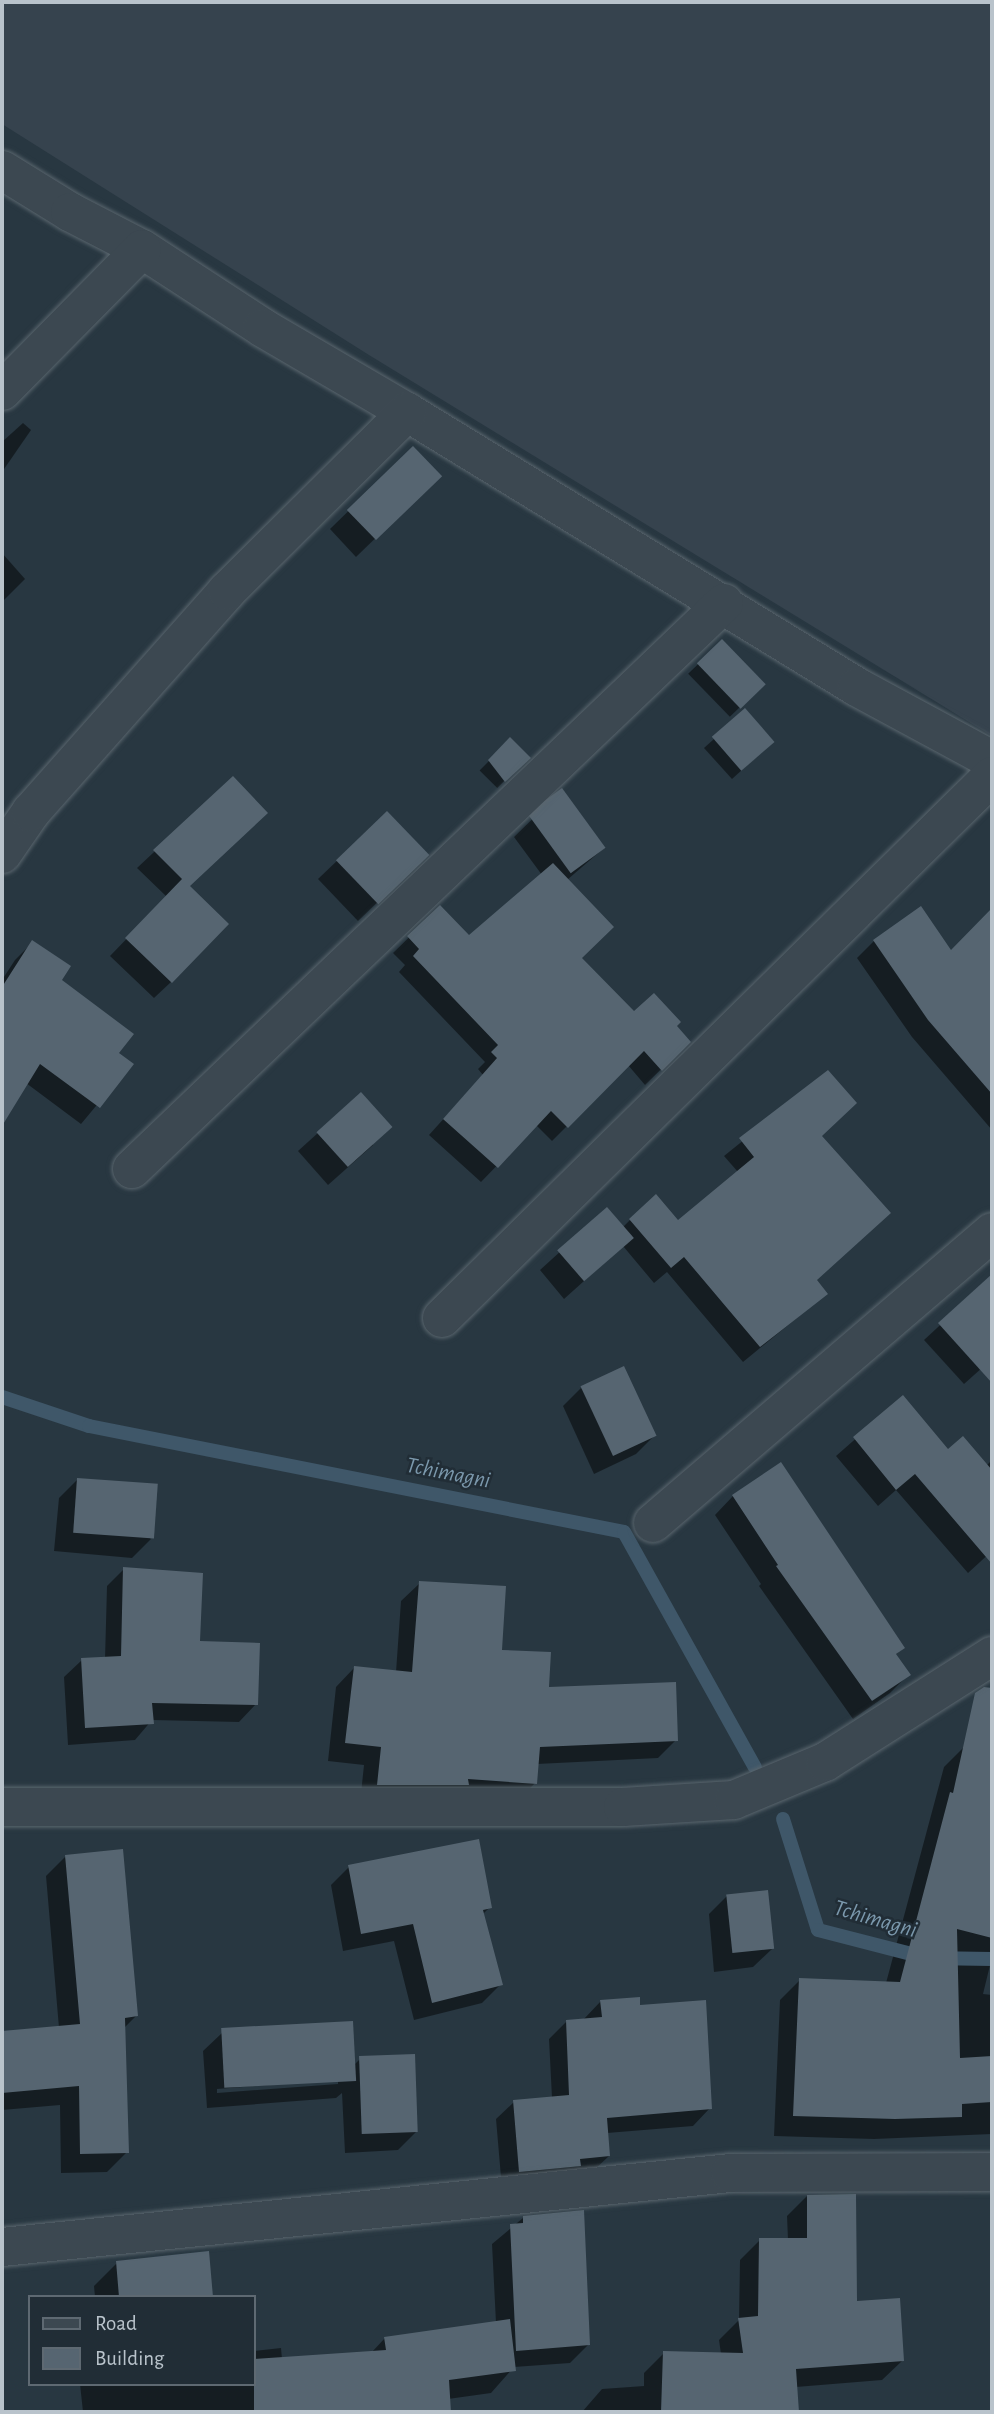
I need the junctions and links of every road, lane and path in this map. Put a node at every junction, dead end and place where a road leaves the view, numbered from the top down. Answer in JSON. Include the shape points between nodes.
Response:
{"nodes":[{"id":1,"x":2,"y":170,"type":"edge"},
{"id":2,"x":142,"y":249,"type":"junction"},
{"id":3,"x":2,"y":391,"type":"edge"},
{"id":4,"x":407,"y":412,"type":"junction"},
{"id":5,"x":724,"y":603,"type":"junction"},
{"id":6,"x":992,"y":760,"type":"edge"},
{"id":7,"x":992,"y":776,"type":"edge"},
{"id":8,"x":2,"y":854,"type":"edge"},
{"id":9,"x":132,"y":1169,"type":"dead end"},
{"id":10,"x":992,"y":1232,"type":"edge"},
{"id":11,"x":442,"y":1318,"type":"dead end"},
{"id":12,"x":653,"y":1523,"type":"dead end"},
{"id":13,"x":992,"y":1656,"type":"edge"},
{"id":14,"x":2,"y":1807,"type":"edge"},
{"id":15,"x":992,"y":2172,"type":"edge"},
{"id":16,"x":2,"y":2248,"type":"edge"}],
"edges":[{"from":1,"to":2,"type":"street"},
{"from":2,"to":3,"type":"street"},
{"from":2,"to":4,"type":"street","via":[[263,328]]},
{"from":4,"to":5,"type":"street"},
{"from":4,"to":8,"type":"street","via":[[227,591],[31,812]]},
{"from":5,"to":6,"type":"street","via":[[857,687]]},
{"from":5,"to":9,"type":"street"},
{"from":7,"to":11,"type":"street"},
{"from":10,"to":12,"type":"street"},
{"from":13,"to":14,"type":"street","via":[[825,1762],[734,1800],[623,1807]]},
{"from":15,"to":16,"type":"street","via":[[730,2173]]}]}
